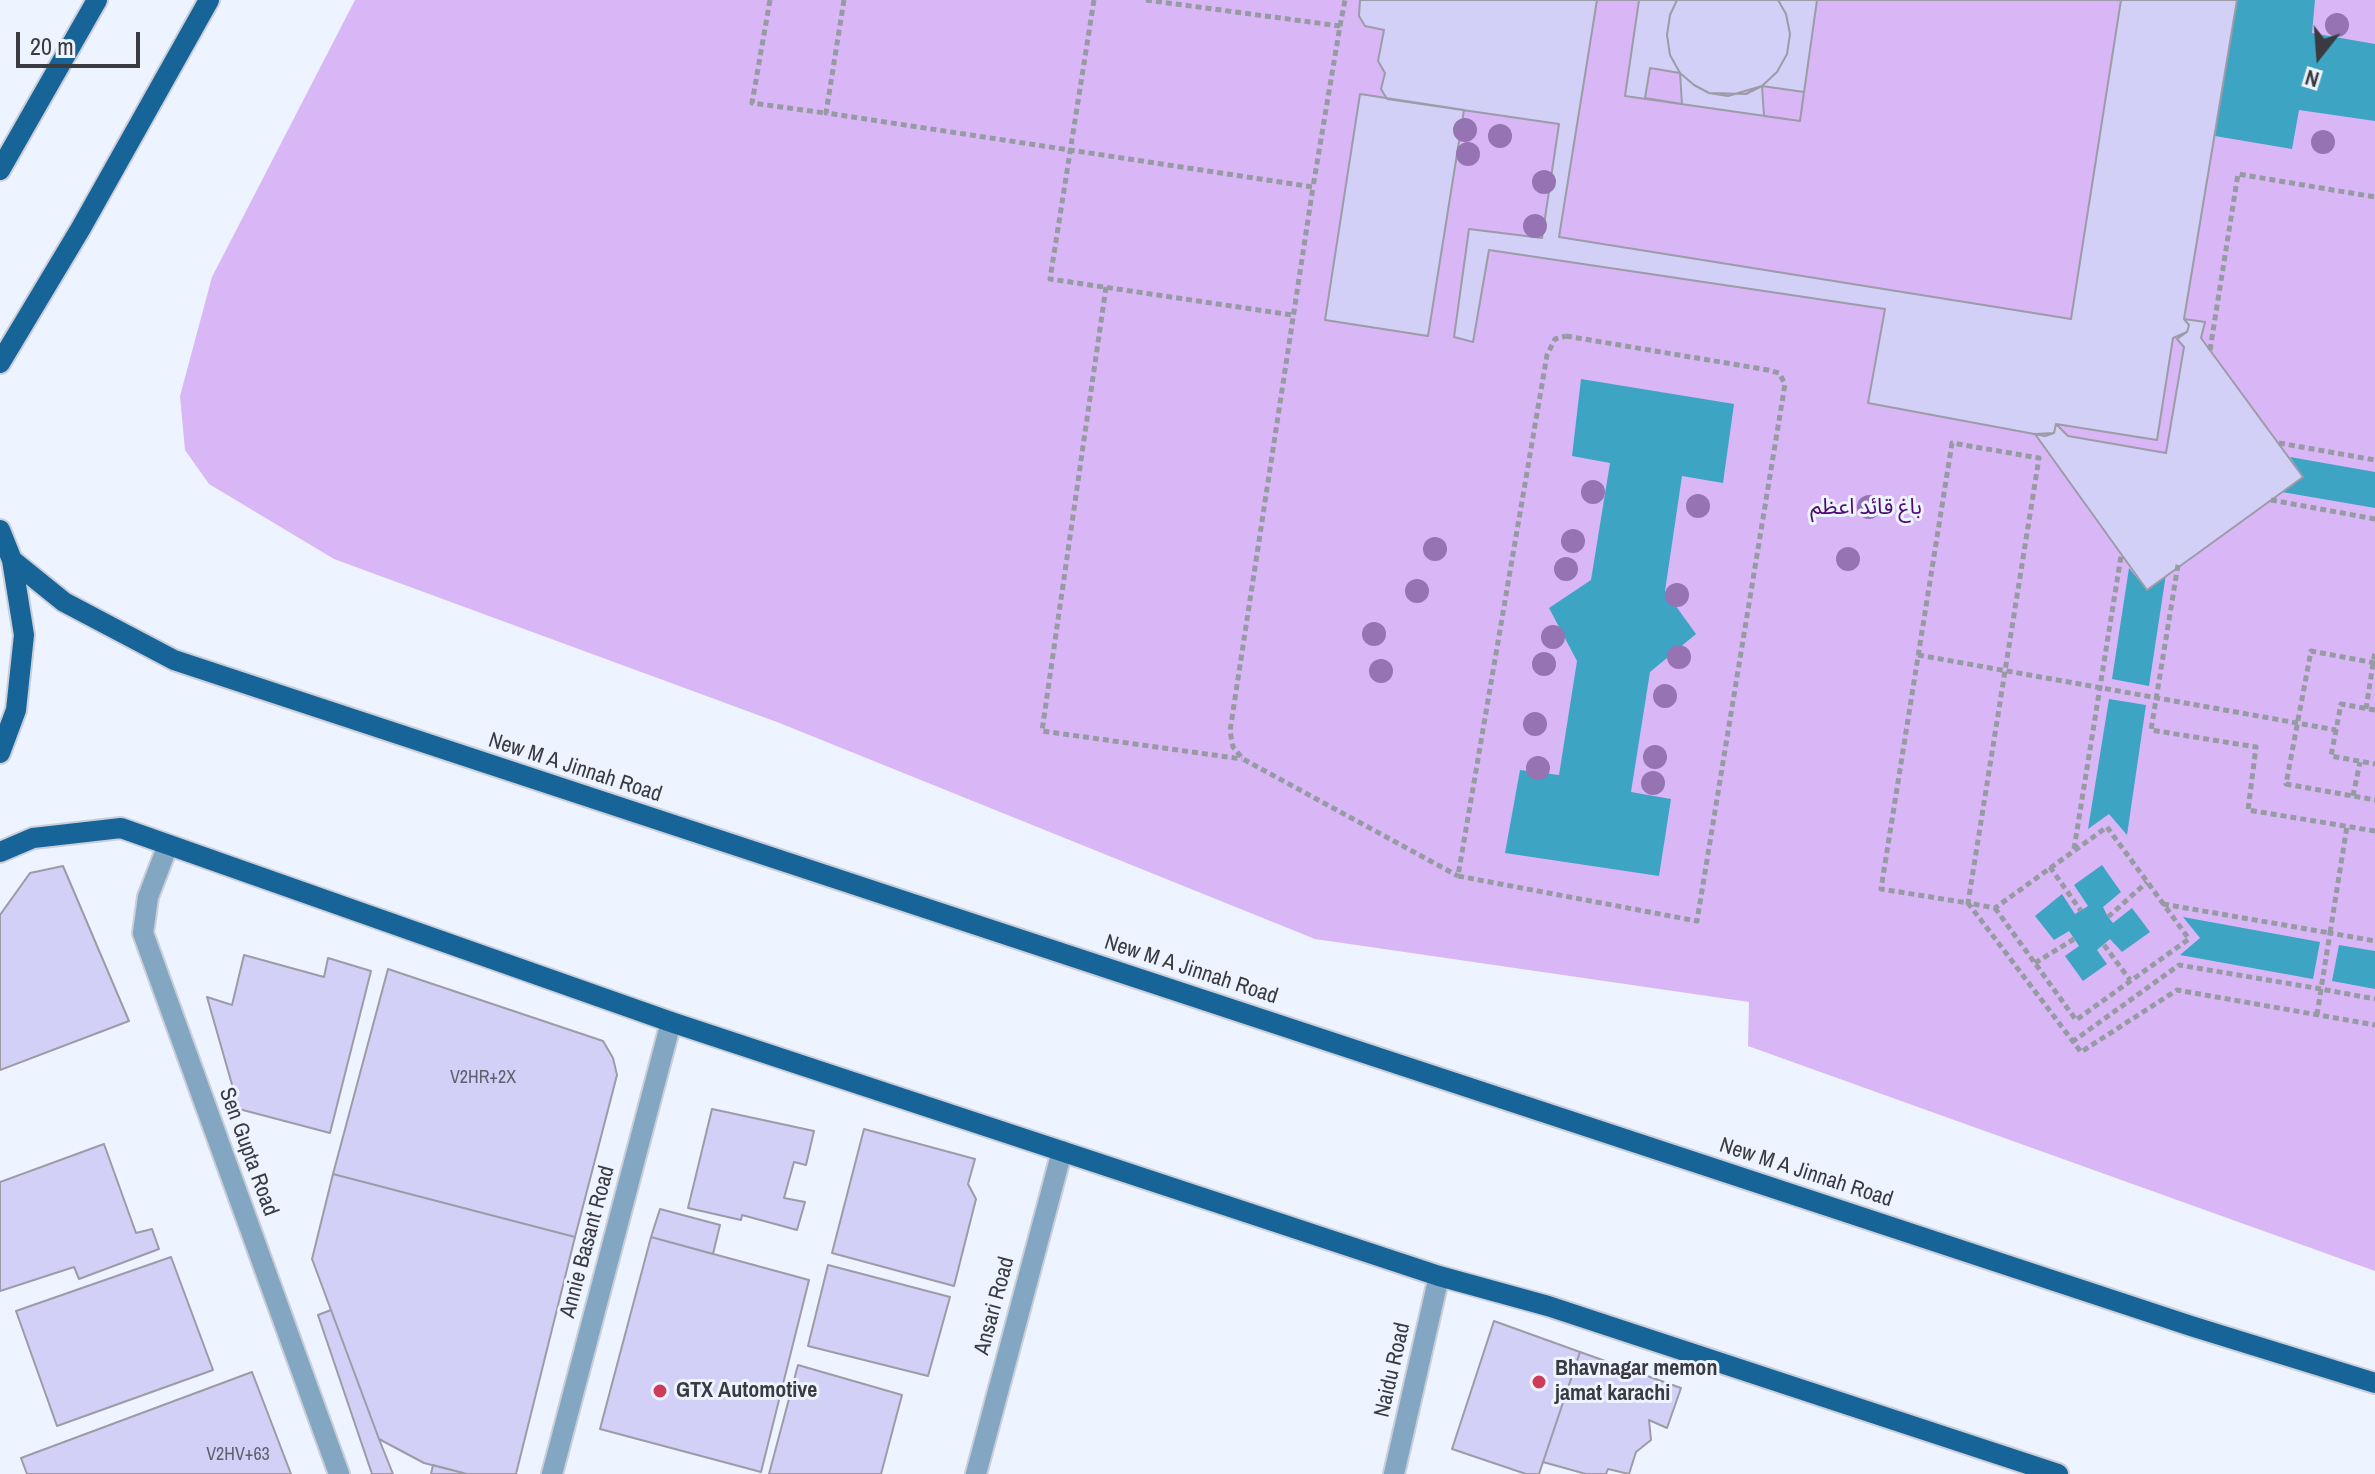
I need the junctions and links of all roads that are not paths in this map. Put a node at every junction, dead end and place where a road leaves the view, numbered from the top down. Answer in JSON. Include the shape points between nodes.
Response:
{"nodes":[{"id":1,"x":97,"y":0,"type":"edge"},
{"id":2,"x":209,"y":0,"type":"edge"},
{"id":3,"x":0,"y":170,"type":"edge"},
{"id":4,"x":0,"y":363,"type":"edge"},
{"id":5,"x":0,"y":530,"type":"edge"},
{"id":6,"x":12,"y":560,"type":"junction"},
{"id":7,"x":0,"y":753,"type":"edge"},
{"id":8,"x":168,"y":845,"type":"junction"},
{"id":9,"x":0,"y":852,"type":"edge"},
{"id":10,"x":671,"y":1022,"type":"junction"},
{"id":11,"x":1062,"y":1151,"type":"junction"},
{"id":12,"x":1439,"y":1276,"type":"junction"},
{"id":13,"x":2375,"y":1383,"type":"edge"},
{"id":14,"x":339,"y":1474,"type":"edge"},
{"id":15,"x":552,"y":1474,"type":"edge"},
{"id":16,"x":976,"y":1474,"type":"edge"},
{"id":17,"x":1394,"y":1474,"type":"edge"},
{"id":18,"x":2058,"y":1474,"type":"edge"}],
"edges":[{"from":1,"to":3,"type":"main road"},
{"from":2,"to":4,"type":"main road"},
{"from":5,"to":6,"type":"main road"},
{"from":6,"to":7,"type":"main road","via":[[24,635],[16,710]]},
{"from":6,"to":13,"type":"main road","name":"New M A Jinnah Road","via":[[64,602],[174,660]]},
{"from":8,"to":9,"type":"main road","via":[[121,828],[33,838]]},
{"from":8,"to":10,"type":"main road"},
{"from":8,"to":14,"type":"street","name":"Sen Gupta Road","via":[[148,897],[143,933]]},
{"from":10,"to":11,"type":"main road"},
{"from":10,"to":15,"type":"street","name":"Annie Basant Road"},
{"from":11,"to":12,"type":"main road"},
{"from":11,"to":16,"type":"street","name":"Ansari Road"},
{"from":12,"to":17,"type":"street","name":"Naidu Road"},
{"from":12,"to":18,"type":"main road","via":[[1548,1306]]}]}
